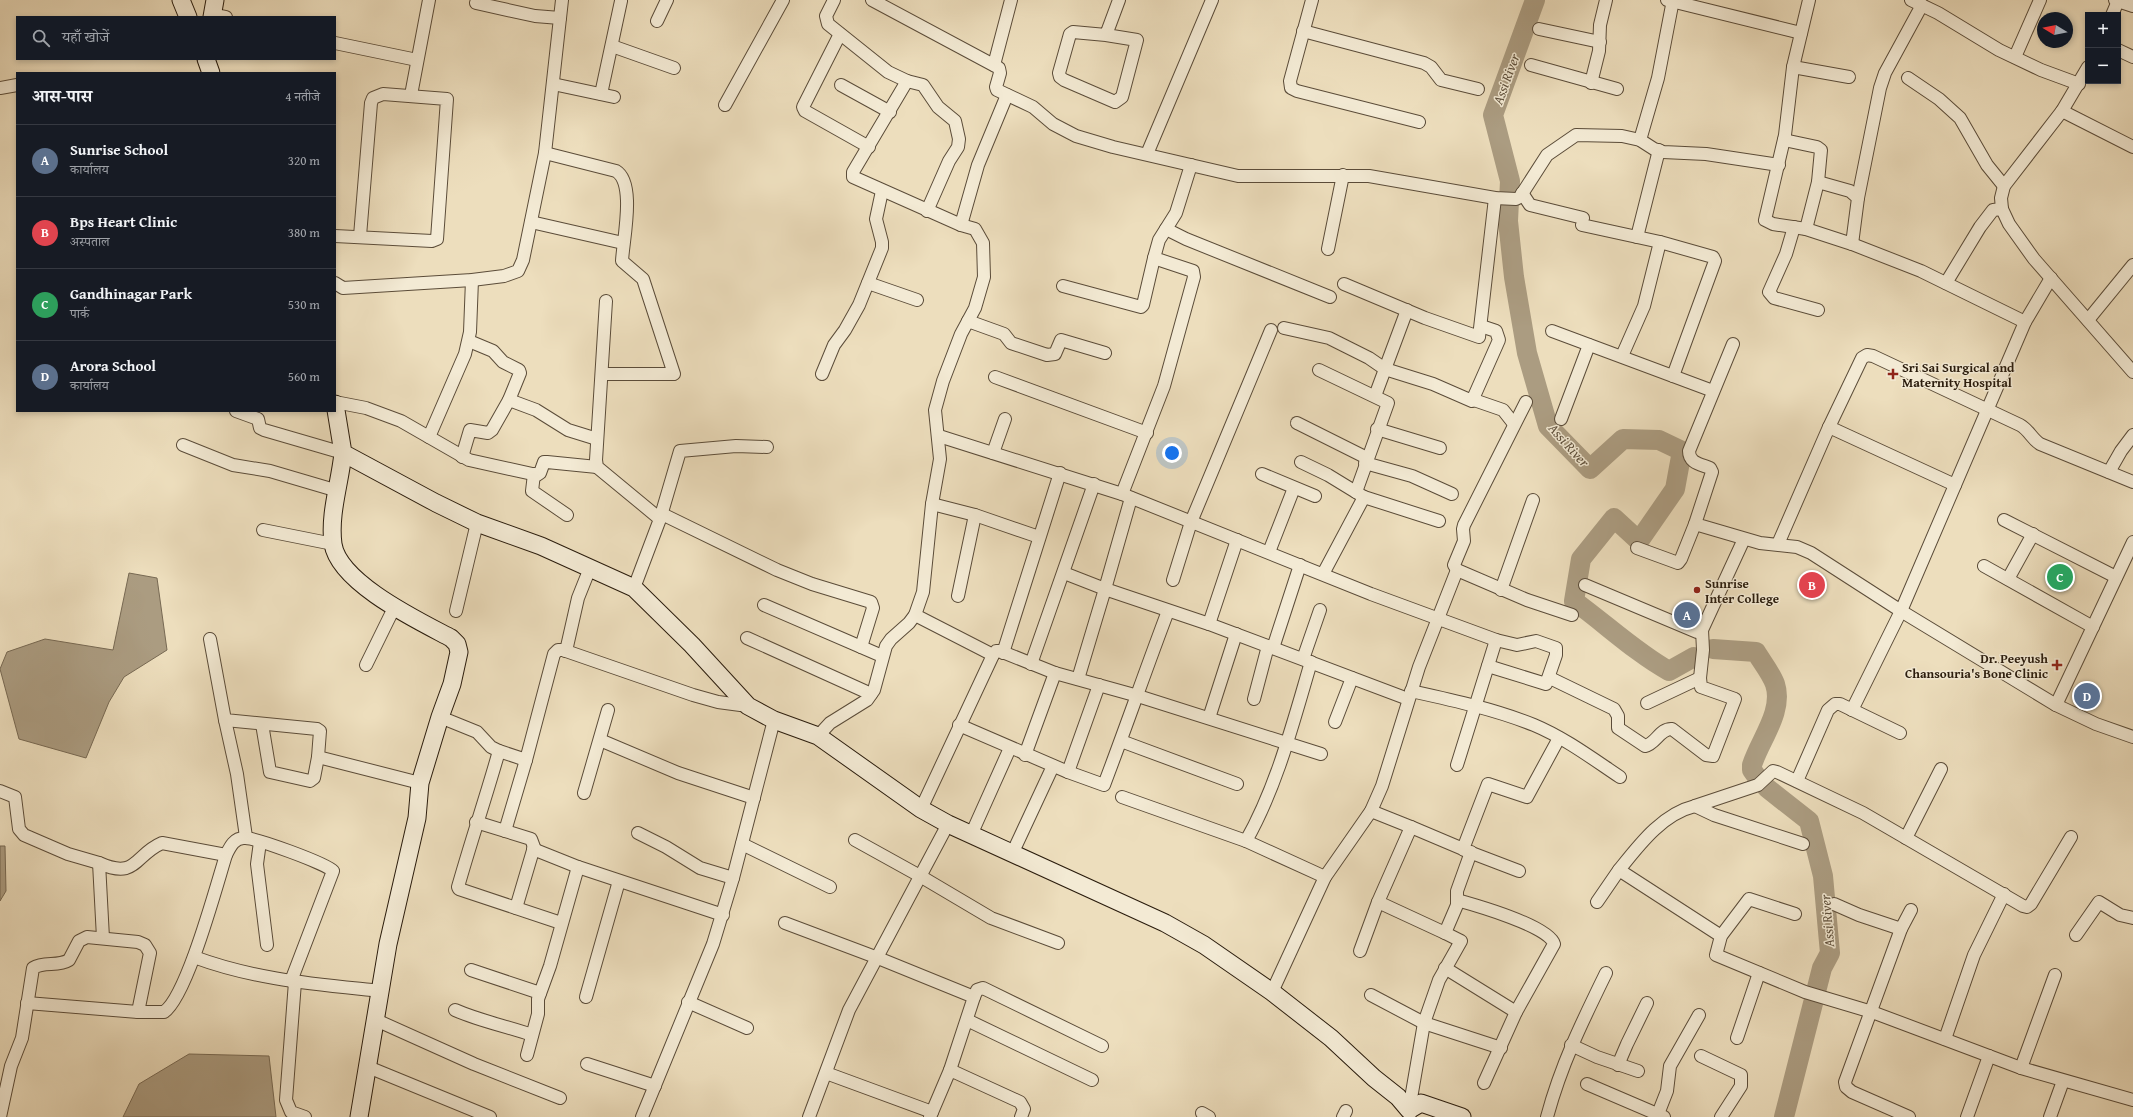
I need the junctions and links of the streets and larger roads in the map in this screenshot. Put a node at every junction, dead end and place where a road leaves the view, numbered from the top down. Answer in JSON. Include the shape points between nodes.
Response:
{"nodes":[{"id":1,"x":181,"y":0,"type":"edge"},
{"id":2,"x":429,"y":0,"type":"edge"},
{"id":3,"x":562,"y":0,"type":"edge"},
{"id":4,"x":667,"y":0,"type":"edge"},
{"id":5,"x":783,"y":0,"type":"edge"},
{"id":6,"x":872,"y":0,"type":"edge"},
{"id":7,"x":1011,"y":0,"type":"edge"},
{"id":8,"x":1119,"y":0,"type":"edge"},
{"id":9,"x":1212,"y":0,"type":"edge"},
{"id":10,"x":1312,"y":0,"type":"edge"},
{"id":11,"x":1606,"y":0,"type":"edge"},
{"id":12,"x":1809,"y":0,"type":"edge"},
{"id":13,"x":2040,"y":0,"type":"edge"},
{"id":14,"x":621,"y":1,"type":"dead end"},
{"id":15,"x":831,"y":1,"type":"edge"},
{"id":16,"x":1671,"y":1,"type":"edge"},
{"id":17,"x":2116,"y":1,"type":"edge"},
{"id":18,"x":1916,"y":2,"type":"edge"},
{"id":19,"x":476,"y":3,"type":"dead end"},
{"id":20,"x":2133,"y":6,"type":"edge"},
{"id":21,"x":2113,"y":12,"type":"edge"},
{"id":22,"x":188,"y":16,"type":"edge"},
{"id":23,"x":560,"y":18,"type":"junction"},
{"id":24,"x":657,"y":21,"type":"dead end"},
{"id":25,"x":1539,"y":29,"type":"dead end"},
{"id":26,"x":1303,"y":31,"type":"junction"},
{"id":27,"x":1801,"y":33,"type":"junction"},
{"id":28,"x":840,"y":34,"type":"junction"},
{"id":29,"x":1106,"y":35,"type":"junction"},
{"id":30,"x":1600,"y":42,"type":"junction"},
{"id":31,"x":336,"y":43,"type":"edge"},
{"id":32,"x":612,"y":46,"type":"junction"},
{"id":33,"x":2121,"y":51,"type":"edge"},
{"id":34,"x":2015,"y":57,"type":"junction"},
{"id":35,"x":2133,"y":57,"type":"edge"},
{"id":36,"x":206,"y":60,"type":"edge"},
{"id":37,"x":417,"y":60,"type":"junction"},
{"id":38,"x":994,"y":65,"type":"junction"},
{"id":39,"x":1530,"y":65,"type":"dead end"},
{"id":40,"x":1793,"y":67,"type":"junction"},
{"id":41,"x":674,"y":68,"type":"dead end"},
{"id":42,"x":211,"y":72,"type":"edge"},
{"id":43,"x":2085,"y":73,"type":"edge"},
{"id":44,"x":1849,"y":77,"type":"dead end"},
{"id":45,"x":1908,"y":78,"type":"dead end"},
{"id":46,"x":907,"y":81,"type":"junction"},
{"id":47,"x":1591,"y":82,"type":"junction"},
{"id":48,"x":552,"y":84,"type":"junction"},
{"id":49,"x":2079,"y":84,"type":"junction"},
{"id":50,"x":16,"y":85,"type":"edge"},
{"id":51,"x":841,"y":85,"type":"dead end"},
{"id":52,"x":0,"y":88,"type":"edge"},
{"id":53,"x":1478,"y":89,"type":"dead end"},
{"id":54,"x":1617,"y":89,"type":"dead end"},
{"id":55,"x":601,"y":94,"type":"junction"},
{"id":56,"x":411,"y":95,"type":"junction"},
{"id":57,"x":1007,"y":95,"type":"junction"},
{"id":58,"x":614,"y":97,"type":"dead end"},
{"id":59,"x":725,"y":105,"type":"dead end"},
{"id":60,"x":2062,"y":110,"type":"junction"},
{"id":61,"x":890,"y":112,"type":"junction"},
{"id":62,"x":1419,"y":122,"type":"dead end"},
{"id":63,"x":1640,"y":140,"type":"junction"},
{"id":64,"x":1784,"y":140,"type":"junction"},
{"id":65,"x":869,"y":146,"type":"junction"},
{"id":66,"x":2133,"y":147,"type":"edge"},
{"id":67,"x":1658,"y":150,"type":"junction"},
{"id":68,"x":545,"y":153,"type":"junction"},
{"id":69,"x":1147,"y":154,"type":"junction"},
{"id":70,"x":1191,"y":165,"type":"junction"},
{"id":71,"x":1779,"y":165,"type":"junction"},
{"id":72,"x":1343,"y":175,"type":"junction"},
{"id":73,"x":1818,"y":182,"type":"junction"},
{"id":74,"x":2004,"y":186,"type":"junction"},
{"id":75,"x":882,"y":191,"type":"junction"},
{"id":76,"x":1519,"y":196,"type":"junction"},
{"id":77,"x":1498,"y":198,"type":"junction"},
{"id":78,"x":1858,"y":198,"type":"junction"},
{"id":79,"x":2002,"y":209,"type":"junction"},
{"id":80,"x":927,"y":211,"type":"junction"},
{"id":81,"x":531,"y":222,"type":"junction"},
{"id":82,"x":961,"y":225,"type":"junction"},
{"id":83,"x":1794,"y":227,"type":"junction"},
{"id":84,"x":1166,"y":229,"type":"junction"},
{"id":85,"x":1806,"y":229,"type":"junction"},
{"id":86,"x":336,"y":236,"type":"edge"},
{"id":87,"x":360,"y":236,"type":"junction"},
{"id":88,"x":1637,"y":237,"type":"junction"},
{"id":89,"x":1660,"y":242,"type":"junction"},
{"id":90,"x":623,"y":243,"type":"junction"},
{"id":91,"x":1852,"y":244,"type":"junction"},
{"id":92,"x":1328,"y":249,"type":"dead end"},
{"id":93,"x":1154,"y":258,"type":"junction"},
{"id":94,"x":2133,"y":265,"type":"edge"},
{"id":95,"x":2051,"y":278,"type":"junction"},
{"id":96,"x":472,"y":280,"type":"junction"},
{"id":97,"x":868,"y":283,"type":"junction"},
{"id":98,"x":1946,"y":283,"type":"junction"},
{"id":99,"x":336,"y":284,"type":"edge"},
{"id":100,"x":1344,"y":284,"type":"dead end"},
{"id":101,"x":1063,"y":286,"type":"dead end"},
{"id":102,"x":1330,"y":298,"type":"dead end"},
{"id":103,"x":917,"y":300,"type":"dead end"},
{"id":104,"x":606,"y":302,"type":"dead end"},
{"id":105,"x":1408,"y":310,"type":"junction"},
{"id":106,"x":1818,"y":310,"type":"dead end"},
{"id":107,"x":2088,"y":320,"type":"junction"},
{"id":108,"x":968,"y":321,"type":"junction"},
{"id":109,"x":2026,"y":322,"type":"junction"},
{"id":110,"x":1481,"y":326,"type":"junction"},
{"id":111,"x":1284,"y":328,"type":"dead end"},
{"id":112,"x":1271,"y":330,"type":"dead end"},
{"id":113,"x":1552,"y":331,"type":"dead end"},
{"id":114,"x":469,"y":341,"type":"junction"},
{"id":115,"x":1733,"y":344,"type":"dead end"},
{"id":116,"x":1589,"y":345,"type":"junction"},
{"id":117,"x":1105,"y":353,"type":"dead end"},
{"id":118,"x":1622,"y":356,"type":"junction"},
{"id":119,"x":1385,"y":369,"type":"junction"},
{"id":120,"x":1318,"y":370,"type":"dead end"},
{"id":121,"x":2133,"y":372,"type":"edge"},
{"id":122,"x":603,"y":374,"type":"junction"},
{"id":123,"x":822,"y":374,"type":"dead end"},
{"id":124,"x":995,"y":376,"type":"dead end"},
{"id":125,"x":1674,"y":376,"type":"junction"},
{"id":126,"x":1712,"y":392,"type":"junction"},
{"id":127,"x":1375,"y":396,"type":"junction"},
{"id":128,"x":509,"y":400,"type":"junction"},
{"id":129,"x":1474,"y":400,"type":"junction"},
{"id":130,"x":1526,"y":402,"type":"dead end"},
{"id":131,"x":336,"y":403,"type":"edge"},
{"id":132,"x":336,"y":409,"type":"edge"},
{"id":133,"x":1988,"y":409,"type":"junction"},
{"id":134,"x":239,"y":412,"type":"edge"},
{"id":135,"x":1005,"y":419,"type":"dead end"},
{"id":136,"x":1561,"y":419,"type":"dead end"},
{"id":137,"x":1297,"y":423,"type":"dead end"},
{"id":138,"x":1514,"y":424,"type":"junction"},
{"id":139,"x":1829,"y":427,"type":"junction"},
{"id":140,"x":1377,"y":429,"type":"junction"},
{"id":141,"x":1147,"y":433,"type":"junction"},
{"id":142,"x":2133,"y":435,"type":"edge"},
{"id":143,"x":939,"y":436,"type":"junction"},
{"id":144,"x":429,"y":437,"type":"junction"},
{"id":145,"x":597,"y":439,"type":"junction"},
{"id":146,"x":183,"y":445,"type":"dead end"},
{"id":147,"x":767,"y":447,"type":"dead end"},
{"id":148,"x":1440,"y":448,"type":"dead end"},
{"id":149,"x":344,"y":453,"type":"junction"},
{"id":150,"x":993,"y":453,"type":"junction"},
{"id":151,"x":462,"y":456,"type":"junction"},
{"id":152,"x":1366,"y":460,"type":"junction"},
{"id":153,"x":1301,"y":462,"type":"dead end"},
{"id":154,"x":597,"y":467,"type":"junction"},
{"id":155,"x":2109,"y":472,"type":"junction"},
{"id":156,"x":1060,"y":473,"type":"junction"},
{"id":157,"x":534,"y":474,"type":"junction"},
{"id":158,"x":1262,"y":474,"type":"dead end"},
{"id":159,"x":2133,"y":482,"type":"edge"},
{"id":160,"x":1094,"y":484,"type":"junction"},
{"id":161,"x":1956,"y":485,"type":"junction"},
{"id":162,"x":1294,"y":488,"type":"junction"},
{"id":163,"x":338,"y":491,"type":"junction"},
{"id":164,"x":1360,"y":494,"type":"junction"},
{"id":165,"x":1452,"y":494,"type":"dead end"},
{"id":166,"x":1127,"y":496,"type":"junction"},
{"id":167,"x":1315,"y":496,"type":"dead end"},
{"id":168,"x":1533,"y":500,"type":"dead end"},
{"id":169,"x":932,"y":504,"type":"junction"},
{"id":170,"x":567,"y":515,"type":"dead end"},
{"id":171,"x":975,"y":515,"type":"junction"},
{"id":172,"x":661,"y":517,"type":"junction"},
{"id":173,"x":2004,"y":520,"type":"dead end"},
{"id":174,"x":1439,"y":521,"type":"dead end"},
{"id":175,"x":1191,"y":522,"type":"junction"},
{"id":176,"x":477,"y":523,"type":"junction"},
{"id":177,"x":1695,"y":524,"type":"junction"},
{"id":178,"x":263,"y":530,"type":"dead end"},
{"id":179,"x":2033,"y":534,"type":"junction"},
{"id":180,"x":1039,"y":536,"type":"junction"},
{"id":181,"x":1744,"y":539,"type":"junction"},
{"id":182,"x":1237,"y":540,"type":"junction"},
{"id":183,"x":2133,"y":542,"type":"edge"},
{"id":184,"x":333,"y":544,"type":"junction"},
{"id":185,"x":1778,"y":544,"type":"junction"},
{"id":186,"x":1637,"y":548,"type":"dead end"},
{"id":187,"x":1269,"y":552,"type":"junction"},
{"id":188,"x":1300,"y":565,"type":"junction"},
{"id":189,"x":1984,"y":566,"type":"dead end"},
{"id":190,"x":590,"y":568,"type":"junction"},
{"id":191,"x":1457,"y":570,"type":"junction"},
{"id":192,"x":1064,"y":573,"type":"junction"},
{"id":193,"x":1323,"y":574,"type":"junction"},
{"id":194,"x":2116,"y":577,"type":"junction"},
{"id":195,"x":2008,"y":579,"type":"junction"},
{"id":196,"x":1173,"y":580,"type":"dead end"},
{"id":197,"x":1585,"y":585,"type":"dead end"},
{"id":198,"x":634,"y":588,"type":"junction"},
{"id":199,"x":1105,"y":589,"type":"junction"},
{"id":200,"x":1501,"y":590,"type":"junction"},
{"id":201,"x":958,"y":596,"type":"dead end"},
{"id":202,"x":764,"y":604,"type":"dead end"},
{"id":203,"x":394,"y":608,"type":"junction"},
{"id":204,"x":1168,"y":610,"type":"junction"},
{"id":205,"x":1320,"y":610,"type":"dead end"},
{"id":206,"x":456,"y":611,"type":"dead end"},
{"id":207,"x":1901,"y":611,"type":"junction"},
{"id":208,"x":1572,"y":614,"type":"dead end"},
{"id":209,"x":915,"y":615,"type":"junction"},
{"id":210,"x":1438,"y":620,"type":"junction"},
{"id":211,"x":1209,"y":624,"type":"junction"},
{"id":212,"x":2093,"y":627,"type":"junction"},
{"id":213,"x":1702,"y":630,"type":"junction"},
{"id":214,"x":1236,"y":634,"type":"junction"},
{"id":215,"x":747,"y":638,"type":"dead end"},
{"id":216,"x":210,"y":639,"type":"dead end"},
{"id":217,"x":1496,"y":640,"type":"junction"},
{"id":218,"x":861,"y":647,"type":"junction"},
{"id":219,"x":1270,"y":647,"type":"junction"},
{"id":220,"x":563,"y":650,"type":"junction"},
{"id":221,"x":998,"y":654,"type":"junction"},
{"id":222,"x":882,"y":656,"type":"junction"},
{"id":223,"x":1307,"y":661,"type":"junction"},
{"id":224,"x":1032,"y":664,"type":"junction"},
{"id":225,"x":366,"y":665,"type":"dead end"},
{"id":226,"x":1488,"y":666,"type":"junction"},
{"id":227,"x":1055,"y":673,"type":"junction"},
{"id":228,"x":1352,"y":678,"type":"junction"},
{"id":229,"x":1550,"y":678,"type":"junction"},
{"id":230,"x":1700,"y":678,"type":"junction"},
{"id":231,"x":1078,"y":679,"type":"junction"},
{"id":232,"x":1099,"y":685,"type":"junction"},
{"id":233,"x":871,"y":694,"type":"junction"},
{"id":234,"x":1409,"y":695,"type":"junction"},
{"id":235,"x":1138,"y":696,"type":"junction"},
{"id":236,"x":1254,"y":699,"type":"dead end"},
{"id":237,"x":1647,"y":703,"type":"dead end"},
{"id":238,"x":2056,"y":705,"type":"junction"},
{"id":239,"x":748,"y":706,"type":"junction"},
{"id":240,"x":1476,"y":706,"type":"junction"},
{"id":241,"x":608,"y":710,"type":"dead end"},
{"id":242,"x":1852,"y":710,"type":"junction"},
{"id":243,"x":440,"y":717,"type":"junction"},
{"id":244,"x":1209,"y":718,"type":"junction"},
{"id":245,"x":225,"y":720,"type":"junction"},
{"id":246,"x":774,"y":720,"type":"junction"},
{"id":247,"x":1335,"y":722,"type":"dead end"},
{"id":248,"x":262,"y":724,"type":"junction"},
{"id":249,"x":959,"y":725,"type":"junction"},
{"id":250,"x":1900,"y":733,"type":"dead end"},
{"id":251,"x":818,"y":736,"type":"junction"},
{"id":252,"x":2133,"y":737,"type":"edge"},
{"id":253,"x":1559,"y":738,"type":"junction"},
{"id":254,"x":600,"y":740,"type":"junction"},
{"id":255,"x":1121,"y":741,"type":"junction"},
{"id":256,"x":1286,"y":743,"type":"junction"},
{"id":257,"x":1010,"y":748,"type":"junction"},
{"id":258,"x":499,"y":751,"type":"junction"},
{"id":259,"x":1025,"y":754,"type":"junction"},
{"id":260,"x":1321,"y":754,"type":"dead end"},
{"id":261,"x":318,"y":757,"type":"junction"},
{"id":262,"x":526,"y":760,"type":"junction"},
{"id":263,"x":1457,"y":765,"type":"dead end"},
{"id":264,"x":1054,"y":766,"type":"junction"},
{"id":265,"x":1941,"y":769,"type":"dead end"},
{"id":266,"x":1068,"y":772,"type":"junction"},
{"id":267,"x":1620,"y":777,"type":"dead end"},
{"id":268,"x":1797,"y":781,"type":"junction"},
{"id":269,"x":420,"y":783,"type":"junction"},
{"id":270,"x":1237,"y":784,"type":"dead end"},
{"id":271,"x":0,"y":791,"type":"edge"},
{"id":272,"x":584,"y":793,"type":"dead end"},
{"id":273,"x":1122,"y":797,"type":"dead end"},
{"id":274,"x":754,"y":798,"type":"junction"},
{"id":275,"x":1695,"y":806,"type":"junction"},
{"id":276,"x":921,"y":809,"type":"junction"},
{"id":277,"x":1371,"y":811,"type":"junction"},
{"id":278,"x":476,"y":822,"type":"junction"},
{"id":279,"x":948,"y":824,"type":"junction"},
{"id":280,"x":1411,"y":827,"type":"junction"},
{"id":281,"x":505,"y":831,"type":"junction"},
{"id":282,"x":638,"y":833,"type":"dead end"},
{"id":283,"x":971,"y":835,"type":"junction"},
{"id":284,"x":2071,"y":837,"type":"dead end"},
{"id":285,"x":246,"y":838,"type":"junction"},
{"id":286,"x":1906,"y":838,"type":"junction"},
{"id":287,"x":855,"y":840,"type":"dead end"},
{"id":288,"x":1246,"y":841,"type":"junction"},
{"id":289,"x":260,"y":842,"type":"junction"},
{"id":290,"x":742,"y":844,"type":"junction"},
{"id":291,"x":1803,"y":844,"type":"dead end"},
{"id":292,"x":533,"y":849,"type":"junction"},
{"id":293,"x":1467,"y":851,"type":"junction"},
{"id":294,"x":1012,"y":854,"type":"junction"},
{"id":295,"x":226,"y":855,"type":"junction"},
{"id":296,"x":99,"y":863,"type":"junction"},
{"id":297,"x":578,"y":867,"type":"junction"},
{"id":298,"x":1618,"y":870,"type":"junction"},
{"id":299,"x":1519,"y":871,"type":"dead end"},
{"id":300,"x":920,"y":876,"type":"junction"},
{"id":301,"x":1325,"y":877,"type":"junction"},
{"id":302,"x":733,"y":878,"type":"junction"},
{"id":303,"x":618,"y":881,"type":"junction"},
{"id":304,"x":830,"y":886,"type":"dead end"},
{"id":305,"x":2004,"y":894,"type":"junction"},
{"id":306,"x":1457,"y":900,"type":"junction"},
{"id":307,"x":1378,"y":902,"type":"junction"},
{"id":308,"x":1597,"y":902,"type":"dead end"},
{"id":309,"x":1834,"y":904,"type":"dead end"},
{"id":310,"x":516,"y":908,"type":"junction"},
{"id":311,"x":1911,"y":910,"type":"dead end"},
{"id":312,"x":1796,"y":914,"type":"dead end"},
{"id":313,"x":723,"y":915,"type":"junction"},
{"id":314,"x":2133,"y":918,"type":"edge"},
{"id":315,"x":785,"y":923,"type":"dead end"},
{"id":316,"x":561,"y":924,"type":"junction"},
{"id":317,"x":1901,"y":929,"type":"junction"},
{"id":318,"x":1445,"y":933,"type":"junction"},
{"id":319,"x":2076,"y":935,"type":"dead end"},
{"id":320,"x":1722,"y":936,"type":"junction"},
{"id":321,"x":103,"y":938,"type":"junction"},
{"id":322,"x":1058,"y":943,"type":"dead end"},
{"id":323,"x":267,"y":945,"type":"dead end"},
{"id":324,"x":1360,"y":951,"type":"dead end"},
{"id":325,"x":194,"y":957,"type":"junction"},
{"id":326,"x":878,"y":958,"type":"junction"},
{"id":327,"x":1445,"y":968,"type":"junction"},
{"id":328,"x":470,"y":970,"type":"dead end"},
{"id":329,"x":1606,"y":973,"type":"dead end"},
{"id":330,"x":1759,"y":973,"type":"junction"},
{"id":331,"x":2056,"y":975,"type":"dead end"},
{"id":332,"x":293,"y":982,"type":"junction"},
{"id":333,"x":381,"y":991,"type":"junction"},
{"id":334,"x":1272,"y":992,"type":"junction"},
{"id":335,"x":540,"y":993,"type":"junction"},
{"id":336,"x":1371,"y":995,"type":"dead end"},
{"id":337,"x":586,"y":997,"type":"dead end"},
{"id":338,"x":974,"y":997,"type":"junction"},
{"id":339,"x":688,"y":1002,"type":"junction"},
{"id":340,"x":27,"y":1003,"type":"junction"},
{"id":341,"x":1647,"y":1004,"type":"dead end"},
{"id":342,"x":455,"y":1010,"type":"dead end"},
{"id":343,"x":138,"y":1012,"type":"junction"},
{"id":344,"x":1516,"y":1012,"type":"junction"},
{"id":345,"x":1872,"y":1012,"type":"junction"},
{"id":346,"x":1699,"y":1015,"type":"dead end"},
{"id":347,"x":376,"y":1020,"type":"junction"},
{"id":348,"x":967,"y":1020,"type":"junction"},
{"id":349,"x":1424,"y":1023,"type":"junction"},
{"id":350,"x":747,"y":1028,"type":"dead end"},
{"id":351,"x":532,"y":1035,"type":"junction"},
{"id":352,"x":1737,"y":1038,"type":"dead end"},
{"id":353,"x":1945,"y":1039,"type":"junction"},
{"id":354,"x":1571,"y":1045,"type":"junction"},
{"id":355,"x":1102,"y":1046,"type":"dead end"},
{"id":356,"x":1500,"y":1048,"type":"junction"},
{"id":357,"x":527,"y":1054,"type":"dead end"},
{"id":358,"x":1701,"y":1056,"type":"dead end"},
{"id":359,"x":1989,"y":1056,"type":"junction"},
{"id":360,"x":587,"y":1064,"type":"dead end"},
{"id":361,"x":1618,"y":1065,"type":"junction"},
{"id":362,"x":368,"y":1067,"type":"junction"},
{"id":363,"x":2021,"y":1068,"type":"junction"},
{"id":364,"x":950,"y":1070,"type":"junction"},
{"id":365,"x":1638,"y":1071,"type":"dead end"},
{"id":366,"x":826,"y":1073,"type":"junction"},
{"id":367,"x":1092,"y":1080,"type":"dead end"},
{"id":368,"x":2063,"y":1081,"type":"junction"},
{"id":369,"x":1484,"y":1084,"type":"dead end"},
{"id":370,"x":1587,"y":1084,"type":"dead end"},
{"id":371,"x":654,"y":1086,"type":"junction"},
{"id":372,"x":560,"y":1098,"type":"dead end"},
{"id":373,"x":2133,"y":1100,"type":"edge"},
{"id":374,"x":931,"y":1114,"type":"edge"},
{"id":375,"x":1410,"y":1114,"type":"edge"},
{"id":376,"x":1888,"y":1114,"type":"edge"},
{"id":377,"x":292,"y":1115,"type":"edge"},
{"id":378,"x":1661,"y":1116,"type":"edge"},
{"id":379,"x":0,"y":1117,"type":"edge"},
{"id":380,"x":305,"y":1117,"type":"edge"},
{"id":381,"x":359,"y":1117,"type":"edge"},
{"id":382,"x":490,"y":1117,"type":"edge"},
{"id":383,"x":642,"y":1117,"type":"edge"},
{"id":384,"x":809,"y":1117,"type":"edge"},
{"id":385,"x":1021,"y":1117,"type":"edge"},
{"id":386,"x":1462,"y":1117,"type":"edge"},
{"id":387,"x":1546,"y":1117,"type":"edge"},
{"id":388,"x":1721,"y":1117,"type":"edge"},
{"id":389,"x":1909,"y":1117,"type":"edge"},
{"id":390,"x":1967,"y":1117,"type":"edge"},
{"id":391,"x":2050,"y":1117,"type":"edge"}],
"edges":[{"from":1,"to":22,"type":"street"},
{"from":2,"to":37,"type":"street"},
{"from":3,"to":23,"type":"street"},
{"from":4,"to":24,"type":"street"},
{"from":5,"to":59,"type":"street"},
{"from":6,"to":38,"type":"street"},
{"from":7,"to":38,"type":"street"},
{"from":8,"to":29,"type":"street"},
{"from":9,"to":69,"type":"street"},
{"from":10,"to":26,"type":"street"},
{"from":11,"to":30,"type":"street","via":[[1600,25]]},
{"from":12,"to":27,"type":"street"},
{"from":13,"to":34,"type":"street"},
{"from":14,"to":32,"type":"street"},
{"from":15,"to":28,"type":"street","via":[[826,20]]},
{"from":16,"to":27,"type":"street"},
{"from":16,"to":63,"type":"street","via":[[1658,78]]},
{"from":17,"to":20,"type":"street"},
{"from":17,"to":21,"type":"street"},
{"from":18,"to":34,"type":"street"},
{"from":18,"to":78,"type":"street","via":[[1880,88]]},
{"from":19,"to":23,"type":"street","via":[[535,16]]},
{"from":23,"to":48,"type":"street"},
{"from":25,"to":30,"type":"street"},
{"from":26,"to":53,"type":"street","via":[[1424,63],[1441,80]]},
{"from":26,"to":62,"type":"street","via":[[1290,82],[1291,88]]},
{"from":27,"to":40,"type":"street"},
{"from":28,"to":46,"type":"street","via":[[888,72]]},
{"from":28,"to":65,"type":"street","via":[[803,107],[805,111]]},
{"from":29,"to":29,"type":"street","via":[[1073,32],[1070,34],[1058,73],[1064,80],[1115,102],[1122,97],[1137,40]]},
{"from":30,"to":47,"type":"street"},
{"from":31,"to":37,"type":"street"},
{"from":32,"to":41,"type":"street"},
{"from":32,"to":55,"type":"street"},
{"from":33,"to":35,"type":"street"},
{"from":34,"to":49,"type":"street"},
{"from":36,"to":42,"type":"street"},
{"from":37,"to":56,"type":"street"},
{"from":38,"to":57,"type":"street","via":[[1000,70],[996,87]]},
{"from":39,"to":47,"type":"street"},
{"from":40,"to":44,"type":"street"},
{"from":40,"to":64,"type":"street"},
{"from":43,"to":49,"type":"street"},
{"from":45,"to":74,"type":"street","via":[[1939,98],[1960,118],[1987,166]]},
{"from":46,"to":61,"type":"street"},
{"from":46,"to":80,"type":"street","via":[[923,85],[938,107],[955,121],[958,128],[958,147]]},
{"from":47,"to":54,"type":"street"},
{"from":48,"to":55,"type":"street"},
{"from":48,"to":68,"type":"street"},
{"from":49,"to":60,"type":"street"},
{"from":50,"to":52,"type":"street"},
{"from":51,"to":61,"type":"street"},
{"from":55,"to":58,"type":"street"},
{"from":56,"to":87,"type":"street","via":[[377,95],[371,103]]},
{"from":56,"to":87,"type":"street","via":[[443,98],[447,99],[448,103],[437,239],[432,241]]},
{"from":57,"to":69,"type":"street","via":[[1033,107],[1065,132],[1113,147]]},
{"from":57,"to":82,"type":"street","via":[[978,165]]},
{"from":60,"to":66,"type":"street"},
{"from":60,"to":74,"type":"street"},
{"from":61,"to":65,"type":"street"},
{"from":63,"to":67,"type":"street"},
{"from":63,"to":76,"type":"street","via":[[1622,136],[1570,137],[1547,155]]},
{"from":64,"to":71,"type":"street"},
{"from":64,"to":73,"type":"street","via":[[1821,150]]},
{"from":65,"to":75,"type":"street","via":[[852,175]]},
{"from":67,"to":71,"type":"street"},
{"from":67,"to":88,"type":"street"},
{"from":68,"to":81,"type":"street"},
{"from":68,"to":90,"type":"street","via":[[620,174],[628,203]]},
{"from":69,"to":70,"type":"street"},
{"from":70,"to":72,"type":"street","via":[[1238,176]]},
{"from":70,"to":84,"type":"street","via":[[1176,213]]},
{"from":71,"to":83,"type":"street","via":[[1765,220],[1773,224]]},
{"from":72,"to":77,"type":"street","via":[[1394,179]]},
{"from":72,"to":92,"type":"street"},
{"from":73,"to":78,"type":"street","via":[[1850,191]]},
{"from":73,"to":85,"type":"street"},
{"from":74,"to":79,"type":"street"},
{"from":75,"to":80,"type":"street"},
{"from":75,"to":97,"type":"street","via":[[876,219],[882,248]]},
{"from":76,"to":77,"type":"street"},
{"from":76,"to":88,"type":"street","via":[[1530,205]]},
{"from":77,"to":110,"type":"street","via":[[1487,256]]},
{"from":78,"to":91,"type":"street"},
{"from":79,"to":95,"type":"street","via":[[2009,224]]},
{"from":79,"to":98,"type":"street","via":[[1993,210]]},
{"from":80,"to":82,"type":"street"},
{"from":81,"to":90,"type":"street"},
{"from":81,"to":96,"type":"street","via":[[523,260],[518,271],[504,276]]},
{"from":82,"to":108,"type":"street","via":[[974,229],[981,238],[984,262],[981,292]]},
{"from":83,"to":85,"type":"street"},
{"from":83,"to":106,"type":"street","via":[[1769,292],[1774,298]]},
{"from":84,"to":93,"type":"street","via":[[1157,245]]},
{"from":84,"to":102,"type":"street"},
{"from":85,"to":91,"type":"street"},
{"from":86,"to":87,"type":"street"},
{"from":88,"to":89,"type":"street"},
{"from":89,"to":118,"type":"street","via":[[1644,306]]},
{"from":89,"to":125,"type":"street","via":[[1705,254],[1713,257],[1715,261]]},
{"from":90,"to":122,"type":"street","via":[[622,261],[643,279],[674,374]]},
{"from":91,"to":98,"type":"street"},
{"from":93,"to":101,"type":"street","via":[[1141,307]]},
{"from":93,"to":141,"type":"street","via":[[1193,271],[1194,277],[1164,386]]},
{"from":94,"to":107,"type":"street"},
{"from":95,"to":107,"type":"street"},
{"from":95,"to":109,"type":"street"},
{"from":96,"to":99,"type":"street","via":[[343,288]]},
{"from":96,"to":114,"type":"street"},
{"from":97,"to":103,"type":"street"},
{"from":97,"to":123,"type":"street","via":[[852,318],[834,344]]},
{"from":98,"to":109,"type":"street"},
{"from":100,"to":105,"type":"street"},
{"from":104,"to":122,"type":"street"},
{"from":105,"to":110,"type":"street","via":[[1476,337],[1480,334]]},
{"from":105,"to":119,"type":"street"},
{"from":107,"to":121,"type":"street"},
{"from":108,"to":117,"type":"street","via":[[1004,334],[1010,343],[1047,355],[1055,354],[1061,340]]},
{"from":108,"to":143,"type":"street","via":[[943,380],[935,410]]},
{"from":109,"to":133,"type":"street"},
{"from":110,"to":129,"type":"street","via":[[1496,332],[1499,340]]},
{"from":111,"to":119,"type":"street","via":[[1329,338]]},
{"from":112,"to":175,"type":"street"},
{"from":113,"to":116,"type":"street"},
{"from":114,"to":128,"type":"street","via":[[493,351],[503,362],[519,370],[519,377]]},
{"from":114,"to":144,"type":"street"},
{"from":115,"to":126,"type":"street"},
{"from":116,"to":118,"type":"street"},
{"from":116,"to":136,"type":"street"},
{"from":118,"to":125,"type":"street"},
{"from":119,"to":127,"type":"street"},
{"from":119,"to":129,"type":"street","via":[[1433,384],[1470,401]]},
{"from":120,"to":127,"type":"street"},
{"from":122,"to":145,"type":"street"},
{"from":124,"to":141,"type":"street"},
{"from":125,"to":126,"type":"street"},
{"from":126,"to":177,"type":"street","via":[[1689,451],[1692,461],[1710,468],[1712,472]]},
{"from":127,"to":140,"type":"street","via":[[1388,403]]},
{"from":128,"to":145,"type":"street","via":[[536,410],[568,430]]},
{"from":128,"to":151,"type":"street","via":[[490,432],[470,430]]},
{"from":129,"to":138,"type":"street","via":[[1503,410]]},
{"from":130,"to":138,"type":"street"},
{"from":131,"to":144,"type":"street","via":[[384,414]]},
{"from":132,"to":149,"type":"street"},
{"from":133,"to":139,"type":"street","via":[[1867,355],[1862,358]]},
{"from":133,"to":155,"type":"street","via":[[2025,428],[2040,444]]},
{"from":133,"to":161,"type":"street"},
{"from":134,"to":149,"type":"street","via":[[258,419],[260,428],[264,430]]},
{"from":135,"to":150,"type":"street"},
{"from":137,"to":152,"type":"street"},
{"from":138,"to":191,"type":"street","via":[[1492,473],[1464,525],[1464,541],[1454,565]]},
{"from":139,"to":161,"type":"street"},
{"from":139,"to":185,"type":"street"},
{"from":140,"to":148,"type":"street"},
{"from":140,"to":152,"type":"street"},
{"from":141,"to":166,"type":"street"},
{"from":142,"to":155,"type":"street"},
{"from":143,"to":150,"type":"street"},
{"from":143,"to":169,"type":"street","via":[[940,459]]},
{"from":144,"to":151,"type":"street"},
{"from":145,"to":154,"type":"street"},
{"from":146,"to":163,"type":"street","via":[[233,465],[270,471]]},
{"from":147,"to":172,"type":"street","via":[[736,446],[680,451]]},
{"from":149,"to":163,"type":"street"},
{"from":149,"to":176,"type":"street"},
{"from":150,"to":156,"type":"street"},
{"from":151,"to":157,"type":"street","via":[[480,463]]},
{"from":152,"to":164,"type":"street"},
{"from":152,"to":165,"type":"street","via":[[1412,476]]},
{"from":153,"to":164,"type":"street"},
{"from":154,"to":157,"type":"street","via":[[544,462],[539,474]]},
{"from":154,"to":172,"type":"street"},
{"from":155,"to":159,"type":"street"},
{"from":156,"to":160,"type":"street"},
{"from":156,"to":180,"type":"street"},
{"from":157,"to":170,"type":"street","via":[[532,491]]},
{"from":158,"to":162,"type":"street"},
{"from":160,"to":166,"type":"street"},
{"from":160,"to":192,"type":"street"},
{"from":161,"to":207,"type":"street"},
{"from":162,"to":167,"type":"street"},
{"from":162,"to":187,"type":"street"},
{"from":163,"to":184,"type":"street"},
{"from":164,"to":174,"type":"street"},
{"from":164,"to":193,"type":"street"},
{"from":166,"to":175,"type":"street"},
{"from":166,"to":199,"type":"street"},
{"from":168,"to":200,"type":"street"},
{"from":169,"to":171,"type":"street"},
{"from":169,"to":209,"type":"street","via":[[923,592]]},
{"from":171,"to":180,"type":"street"},
{"from":171,"to":201,"type":"street"},
{"from":172,"to":198,"type":"street"},
{"from":172,"to":218,"type":"street","via":[[812,584],[871,602],[873,608]]},
{"from":173,"to":179,"type":"street"},
{"from":175,"to":182,"type":"street"},
{"from":175,"to":196,"type":"street"},
{"from":176,"to":190,"type":"street","via":[[541,546]]},
{"from":176,"to":206,"type":"street"},
{"from":177,"to":181,"type":"street"},
{"from":177,"to":186,"type":"street","via":[[1678,563]]},
{"from":178,"to":184,"type":"street"},
{"from":179,"to":194,"type":"street"},
{"from":179,"to":195,"type":"street"},
{"from":180,"to":221,"type":"street"},
{"from":181,"to":185,"type":"street"},
{"from":181,"to":213,"type":"street"},
{"from":182,"to":187,"type":"street"},
{"from":182,"to":211,"type":"street"},
{"from":183,"to":194,"type":"street"},
{"from":184,"to":203,"type":"street","via":[[343,568]]},
{"from":185,"to":207,"type":"street","via":[[1797,547],[1811,553]]},
{"from":187,"to":188,"type":"street"},
{"from":188,"to":193,"type":"street"},
{"from":188,"to":219,"type":"street"},
{"from":189,"to":195,"type":"street"},
{"from":190,"to":198,"type":"street"},
{"from":190,"to":220,"type":"street","via":[[578,598],[566,651]]},
{"from":191,"to":200,"type":"street"},
{"from":191,"to":210,"type":"street"},
{"from":192,"to":199,"type":"street"},
{"from":192,"to":224,"type":"street"},
{"from":193,"to":210,"type":"street"},
{"from":194,"to":212,"type":"street"},
{"from":195,"to":212,"type":"street"},
{"from":197,"to":213,"type":"street","via":[[1691,631]]},
{"from":198,"to":239,"type":"street","via":[[692,645]]},
{"from":199,"to":204,"type":"street"},
{"from":199,"to":231,"type":"street"},
{"from":200,"to":208,"type":"street"},
{"from":202,"to":218,"type":"street"},
{"from":203,"to":225,"type":"street"},
{"from":203,"to":243,"type":"street","via":[[458,644],[459,652],[452,684]]},
{"from":204,"to":211,"type":"street"},
{"from":204,"to":235,"type":"street"},
{"from":205,"to":223,"type":"street"},
{"from":207,"to":238,"type":"street"},
{"from":207,"to":242,"type":"street"},
{"from":209,"to":221,"type":"street"},
{"from":209,"to":222,"type":"street","via":[[891,639]]},
{"from":210,"to":217,"type":"street"},
{"from":210,"to":234,"type":"street"},
{"from":211,"to":214,"type":"street"},
{"from":212,"to":238,"type":"street"},
{"from":213,"to":230,"type":"street","via":[[1704,650]]},
{"from":214,"to":219,"type":"street"},
{"from":214,"to":244,"type":"street"},
{"from":215,"to":233,"type":"street"},
{"from":216,"to":245,"type":"street"},
{"from":217,"to":226,"type":"street"},
{"from":217,"to":229,"type":"street","via":[[1511,645],[1536,641],[1554,646],[1557,651]]},
{"from":218,"to":222,"type":"street"},
{"from":219,"to":223,"type":"street"},
{"from":219,"to":236,"type":"street"},
{"from":220,"to":239,"type":"street","via":[[693,695]]},
{"from":220,"to":262,"type":"street","via":[[558,650],[554,654]]},
{"from":221,"to":224,"type":"street"},
{"from":221,"to":249,"type":"street"},
{"from":222,"to":233,"type":"street"},
{"from":223,"to":228,"type":"street"},
{"from":223,"to":256,"type":"street"},
{"from":224,"to":227,"type":"street"},
{"from":226,"to":229,"type":"street","via":[[1544,685]]},
{"from":226,"to":240,"type":"street"},
{"from":227,"to":231,"type":"street"},
{"from":227,"to":259,"type":"street"},
{"from":228,"to":234,"type":"street"},
{"from":228,"to":247,"type":"street"},
{"from":229,"to":230,"type":"street","via":[[1614,709],[1618,716],[1618,728],[1645,746],[1665,730],[1672,728],[1710,757],[1715,752],[1735,700],[1702,687]]},
{"from":230,"to":237,"type":"street"},
{"from":231,"to":232,"type":"street"},
{"from":232,"to":235,"type":"street"},
{"from":232,"to":266,"type":"street"},
{"from":233,"to":251,"type":"street","via":[[867,700],[830,723]]},
{"from":234,"to":240,"type":"street"},
{"from":234,"to":277,"type":"street","via":[[1382,786]]},
{"from":235,"to":244,"type":"street"},
{"from":235,"to":255,"type":"street"},
{"from":238,"to":252,"type":"street","via":[[2096,724]]},
{"from":239,"to":246,"type":"street"},
{"from":240,"to":253,"type":"street","via":[[1535,726]]},
{"from":240,"to":263,"type":"street"},
{"from":241,"to":254,"type":"street"},
{"from":242,"to":250,"type":"street"},
{"from":242,"to":268,"type":"street","via":[[1840,704],[1831,706]]},
{"from":243,"to":258,"type":"street","via":[[477,732],[491,747]]},
{"from":243,"to":269,"type":"street"},
{"from":244,"to":256,"type":"street"},
{"from":245,"to":248,"type":"street"},
{"from":245,"to":285,"type":"street","via":[[237,774]]},
{"from":246,"to":251,"type":"street"},
{"from":246,"to":274,"type":"street"},
{"from":248,"to":261,"type":"street","via":[[317,729],[321,736]]},
{"from":248,"to":261,"type":"street","via":[[270,772],[310,781],[314,778]]},
{"from":249,"to":257,"type":"street"},
{"from":249,"to":276,"type":"street"},
{"from":251,"to":276,"type":"street"},
{"from":253,"to":267,"type":"street"},
{"from":253,"to":293,"type":"street","via":[[1527,797],[1488,784]]},
{"from":254,"to":272,"type":"street"},
{"from":254,"to":274,"type":"street","via":[[678,773]]},
{"from":255,"to":266,"type":"street","via":[[1104,785]]},
{"from":255,"to":270,"type":"street"},
{"from":256,"to":260,"type":"street"},
{"from":256,"to":288,"type":"street","via":[[1263,806]]},
{"from":257,"to":259,"type":"street"},
{"from":257,"to":283,"type":"street"},
{"from":258,"to":262,"type":"street"},
{"from":258,"to":278,"type":"street"},
{"from":259,"to":264,"type":"street"},
{"from":261,"to":269,"type":"street"},
{"from":262,"to":281,"type":"street"},
{"from":264,"to":266,"type":"street"},
{"from":264,"to":294,"type":"street"},
{"from":265,"to":286,"type":"street"},
{"from":268,"to":275,"type":"street","via":[[1773,771],[1758,785]]},
{"from":268,"to":286,"type":"street"},
{"from":269,"to":333,"type":"street","via":[[417,818],[390,936]]},
{"from":271,"to":296,"type":"street","via":[[15,797],[19,830],[24,835],[68,854]]},
{"from":273,"to":288,"type":"street"},
{"from":274,"to":290,"type":"street"},
{"from":275,"to":291,"type":"street","via":[[1714,816]]},
{"from":275,"to":298,"type":"street","via":[[1678,812],[1650,834]]},
{"from":276,"to":279,"type":"street"},
{"from":277,"to":280,"type":"street"},
{"from":277,"to":301,"type":"street"},
{"from":278,"to":281,"type":"street"},
{"from":278,"to":310,"type":"street","via":[[459,890]]},
{"from":279,"to":283,"type":"street"},
{"from":279,"to":300,"type":"street"},
{"from":280,"to":293,"type":"street"},
{"from":280,"to":307,"type":"street"},
{"from":281,"to":292,"type":"street","via":[[531,839]]},
{"from":282,"to":302,"type":"street","via":[[700,868]]},
{"from":283,"to":294,"type":"street"},
{"from":284,"to":305,"type":"street","via":[[2031,904],[2023,906]]},
{"from":285,"to":289,"type":"street"},
{"from":285,"to":295,"type":"street","via":[[233,842]]},
{"from":286,"to":305,"type":"street"},
{"from":287,"to":300,"type":"street"},
{"from":288,"to":301,"type":"street"},
{"from":289,"to":323,"type":"street","via":[[257,864]]},
{"from":289,"to":332,"type":"street","via":[[333,871]]},
{"from":290,"to":302,"type":"street"},
{"from":290,"to":304,"type":"street"},
{"from":292,"to":297,"type":"street"},
{"from":292,"to":310,"type":"street"},
{"from":293,"to":299,"type":"street"},
{"from":293,"to":306,"type":"street"},
{"from":294,"to":334,"type":"street","via":[[1165,923],[1204,945]]},
{"from":295,"to":296,"type":"street","via":[[162,843],[154,846],[133,866],[126,869]]},
{"from":295,"to":325,"type":"street"},
{"from":296,"to":321,"type":"street"},
{"from":297,"to":303,"type":"street"},
{"from":297,"to":316,"type":"street"},
{"from":298,"to":308,"type":"street"},
{"from":298,"to":320,"type":"street"},
{"from":300,"to":322,"type":"street","via":[[991,918]]},
{"from":300,"to":326,"type":"street"},
{"from":301,"to":334,"type":"street"},
{"from":302,"to":313,"type":"street"},
{"from":303,"to":313,"type":"street"},
{"from":303,"to":337,"type":"street"},
{"from":305,"to":353,"type":"street","via":[[1981,937]]},
{"from":306,"to":318,"type":"street"},
{"from":306,"to":344,"type":"street","via":[[1520,921],[1553,940],[1553,947]]},
{"from":307,"to":318,"type":"street"},
{"from":307,"to":324,"type":"street"},
{"from":309,"to":317,"type":"street"},
{"from":310,"to":316,"type":"street"},
{"from":311,"to":317,"type":"street"},
{"from":312,"to":320,"type":"street","via":[[1749,899]]},
{"from":313,"to":339,"type":"street","via":[[714,944]]},
{"from":314,"to":319,"type":"street","via":[[2120,915],[2099,902]]},
{"from":315,"to":326,"type":"street"},
{"from":316,"to":335,"type":"street"},
{"from":317,"to":345,"type":"street"},
{"from":318,"to":327,"type":"street","via":[[1461,941]]},
{"from":320,"to":330,"type":"street","via":[[1716,955]]},
{"from":321,"to":340,"type":"street","via":[[83,938],[76,945],[69,960],[41,964],[33,968]]},
{"from":321,"to":343,"type":"street","via":[[138,942],[149,949]]},
{"from":325,"to":332,"type":"street","via":[[236,971]]},
{"from":325,"to":343,"type":"street","via":[[169,1008],[157,1013]]},
{"from":326,"to":338,"type":"street"},
{"from":326,"to":366,"type":"street","via":[[849,1010]]},
{"from":327,"to":344,"type":"street"},
{"from":327,"to":349,"type":"street"},
{"from":328,"to":335,"type":"street"},
{"from":329,"to":354,"type":"street"},
{"from":330,"to":345,"type":"street","via":[[1805,992]]},
{"from":330,"to":352,"type":"street"},
{"from":331,"to":363,"type":"street"},
{"from":332,"to":333,"type":"street"},
{"from":332,"to":377,"type":"street","via":[[286,1100]]},
{"from":333,"to":347,"type":"street"},
{"from":334,"to":375,"type":"street","via":[[1331,1038],[1398,1097]]},
{"from":335,"to":351,"type":"street"},
{"from":336,"to":349,"type":"street"},
{"from":338,"to":348,"type":"street"},
{"from":338,"to":355,"type":"street","via":[[977,990],[983,988]]},
{"from":339,"to":350,"type":"street"},
{"from":339,"to":371,"type":"street"},
{"from":340,"to":343,"type":"street"},
{"from":340,"to":379,"type":"street","via":[[22,1038],[11,1066]]},
{"from":341,"to":361,"type":"street"},
{"from":342,"to":351,"type":"street"},
{"from":344,"to":356,"type":"street"},
{"from":345,"to":353,"type":"street"},
{"from":345,"to":376,"type":"street","via":[[1845,1082],[1846,1087],[1852,1092]]},
{"from":346,"to":378,"type":"street","via":[[1670,1066]]},
{"from":347,"to":362,"type":"street"},
{"from":347,"to":372,"type":"street","via":[[474,1064]]},
{"from":348,"to":364,"type":"street"},
{"from":348,"to":367,"type":"street"},
{"from":349,"to":356,"type":"street"},
{"from":349,"to":375,"type":"street"},
{"from":351,"to":357,"type":"street"},
{"from":353,"to":359,"type":"street"},
{"from":354,"to":361,"type":"street"},
{"from":354,"to":387,"type":"street","via":[[1556,1081]]},
{"from":356,"to":369,"type":"street"},
{"from":358,"to":388,"type":"street","via":[[1741,1075],[1741,1086]]},
{"from":359,"to":363,"type":"street"},
{"from":359,"to":390,"type":"street"},
{"from":360,"to":371,"type":"street"},
{"from":361,"to":365,"type":"street"},
{"from":362,"to":381,"type":"street"},
{"from":362,"to":382,"type":"street"},
{"from":363,"to":368,"type":"street"},
{"from":364,"to":374,"type":"street"},
{"from":364,"to":385,"type":"street","via":[[1020,1102],[1024,1109]]},
{"from":366,"to":374,"type":"street"},
{"from":366,"to":384,"type":"street"},
{"from":368,"to":373,"type":"street"},
{"from":368,"to":391,"type":"street"},
{"from":370,"to":378,"type":"street"},
{"from":371,"to":383,"type":"street"},
{"from":375,"to":386,"type":"street","via":[[1422,1103]]},
{"from":376,"to":389,"type":"street"},
{"from":377,"to":380,"type":"street"}]}
